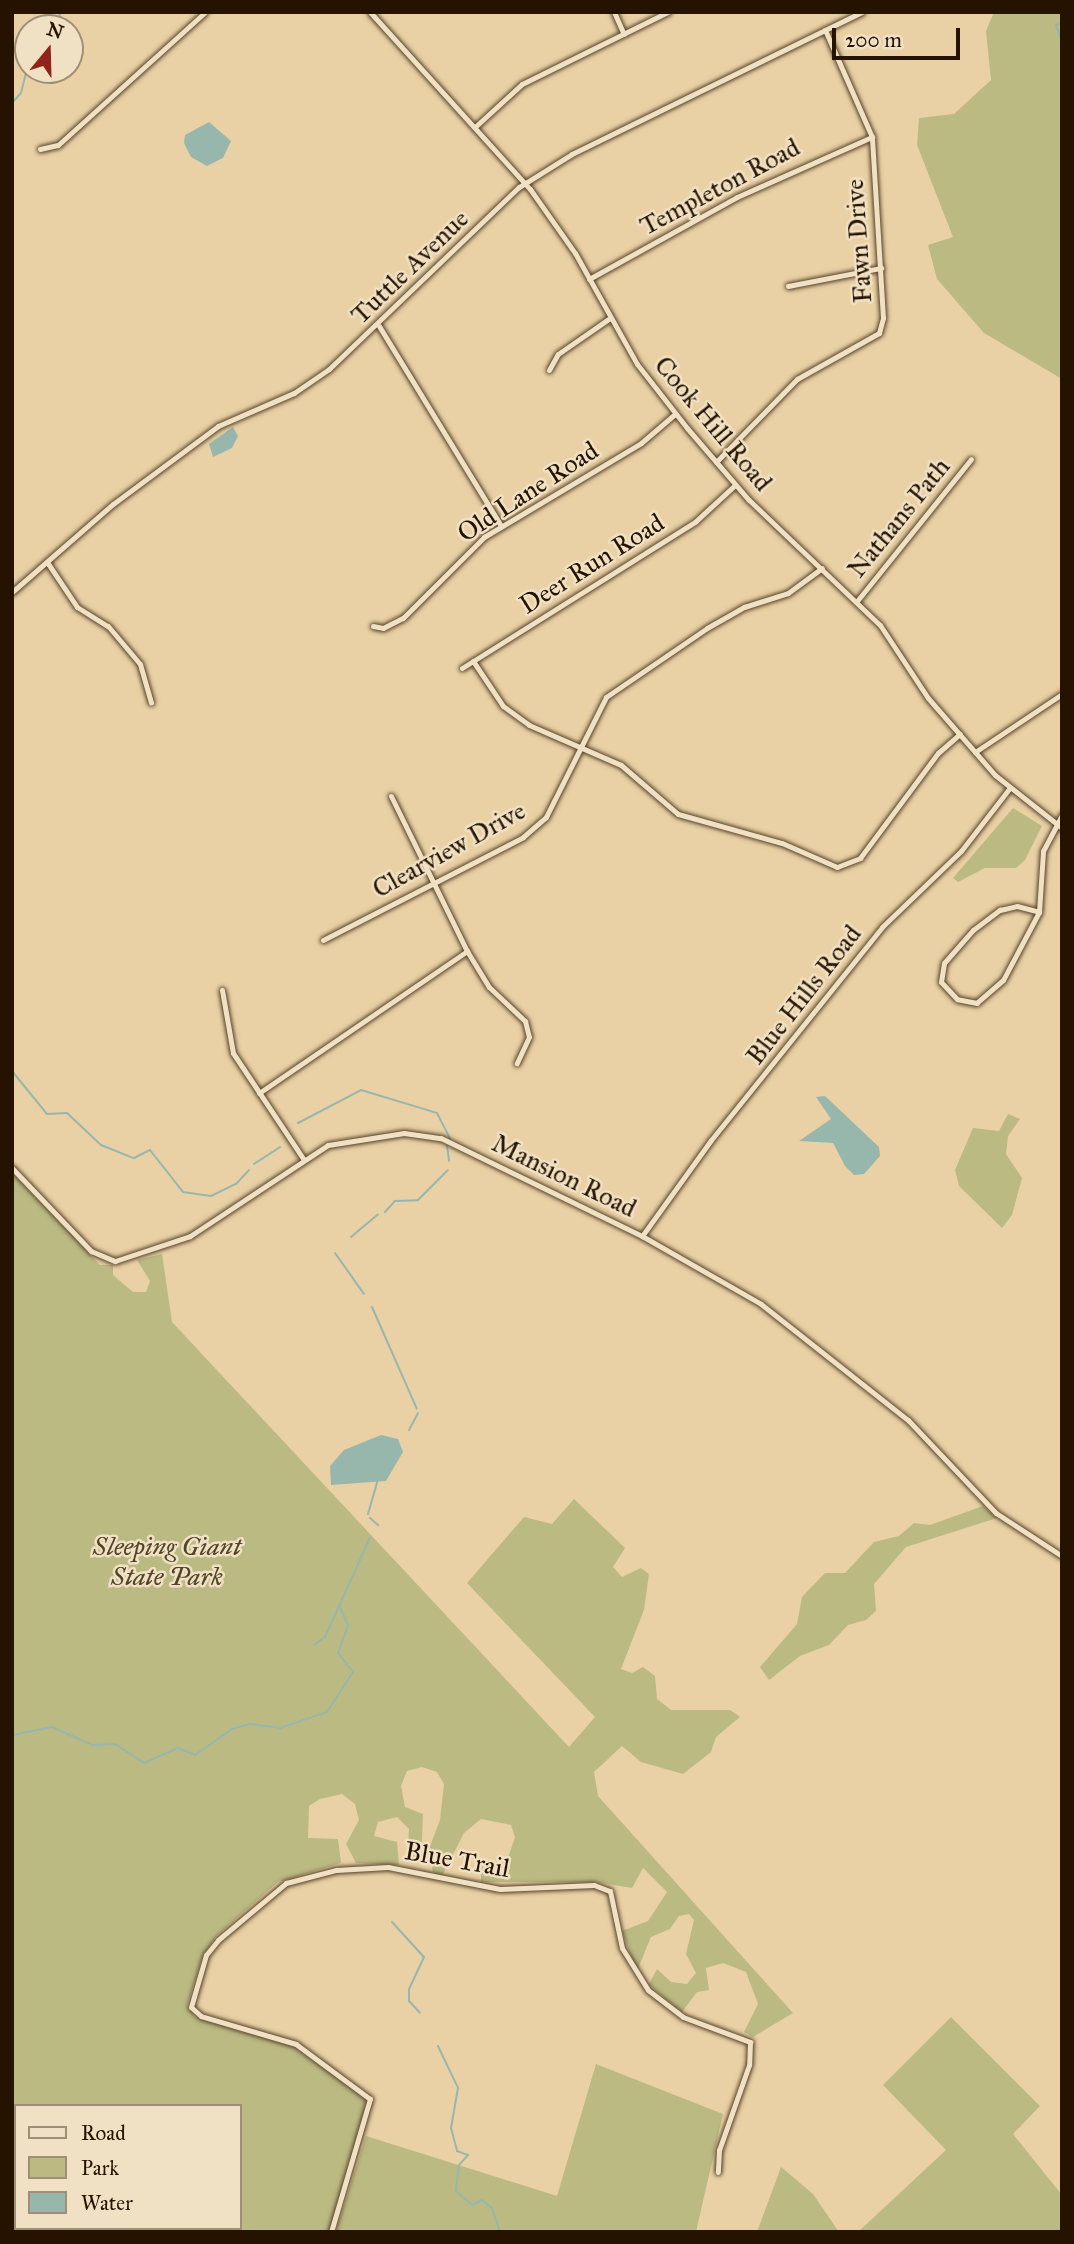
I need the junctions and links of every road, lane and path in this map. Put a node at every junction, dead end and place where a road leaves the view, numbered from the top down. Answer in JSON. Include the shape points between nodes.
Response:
{"nodes":[{"id":1,"x":205,"y":12,"type":"edge"},
{"id":2,"x":370,"y":12,"type":"edge"},
{"id":3,"x":614,"y":12,"type":"edge"},
{"id":4,"x":668,"y":12,"type":"edge"},
{"id":5,"x":862,"y":12,"type":"edge"},
{"id":6,"x":825,"y":30,"type":"junction"},
{"id":7,"x":624,"y":34,"type":"junction"},
{"id":8,"x":476,"y":126,"type":"junction"},
{"id":9,"x":872,"y":137,"type":"junction"},
{"id":10,"x":40,"y":149,"type":"dead end"},
{"id":11,"x":525,"y":183,"type":"junction"},
{"id":12,"x":881,"y":268,"type":"junction"},
{"id":13,"x":589,"y":279,"type":"junction"},
{"id":14,"x":788,"y":286,"type":"dead end"},
{"id":15,"x":610,"y":318,"type":"junction"},
{"id":16,"x":379,"y":326,"type":"junction"},
{"id":17,"x":549,"y":370,"type":"dead end"},
{"id":18,"x":675,"y":414,"type":"junction"},
{"id":19,"x":971,"y":459,"type":"dead end"},
{"id":20,"x":716,"y":462,"type":"junction"},
{"id":21,"x":736,"y":485,"type":"junction"},
{"id":22,"x":501,"y":526,"type":"junction"},
{"id":23,"x":47,"y":562,"type":"junction"},
{"id":24,"x":822,"y":568,"type":"junction"},
{"id":25,"x":12,"y":592,"type":"edge"},
{"id":26,"x":857,"y":601,"type":"junction"},
{"id":27,"x":373,"y":626,"type":"dead end"},
{"id":28,"x":473,"y":661,"type":"junction"},
{"id":29,"x":462,"y":668,"type":"dead end"},
{"id":30,"x":1062,"y":694,"type":"edge"},
{"id":31,"x":151,"y":702,"type":"dead end"},
{"id":32,"x":960,"y":734,"type":"junction"},
{"id":33,"x":581,"y":750,"type":"junction"},
{"id":34,"x":975,"y":752,"type":"junction"},
{"id":35,"x":1009,"y":789,"type":"junction"},
{"id":36,"x":391,"y":796,"type":"dead end"},
{"id":37,"x":1062,"y":816,"type":"edge"},
{"id":38,"x":1059,"y":826,"type":"edge"},
{"id":39,"x":431,"y":882,"type":"junction"},
{"id":40,"x":1039,"y":912,"type":"junction"},
{"id":41,"x":323,"y":940,"type":"dead end"},
{"id":42,"x":467,"y":951,"type":"junction"},
{"id":43,"x":222,"y":990,"type":"dead end"},
{"id":44,"x":517,"y":1063,"type":"dead end"},
{"id":45,"x":259,"y":1093,"type":"junction"},
{"id":46,"x":304,"y":1160,"type":"junction"},
{"id":47,"x":12,"y":1168,"type":"edge"},
{"id":48,"x":642,"y":1236,"type":"junction"},
{"id":49,"x":1062,"y":1556,"type":"edge"},
{"id":50,"x":718,"y":2172,"type":"dead end"},
{"id":51,"x":331,"y":2232,"type":"edge"}],
"edges":[{"from":1,"to":10,"type":"street","via":[[58,145]]},
{"from":2,"to":8,"type":"street","name":"Cook Hill Road"},
{"from":3,"to":7,"type":"street"},
{"from":4,"to":7,"type":"street"},
{"from":5,"to":6,"type":"street","name":"Tuttle Avenue"},
{"from":6,"to":9,"type":"street","name":"Fawn Drive"},
{"from":6,"to":11,"type":"street","name":"Tuttle Avenue"},
{"from":7,"to":8,"type":"street","via":[[522,85]]},
{"from":8,"to":11,"type":"street","name":"Cook Hill Road"},
{"from":9,"to":12,"type":"street","name":"Fawn Drive"},
{"from":9,"to":13,"type":"street","name":"Templeton Road","via":[[737,197]]},
{"from":11,"to":13,"type":"street","name":"Cook Hill Road"},
{"from":11,"to":16,"type":"street","name":"Tuttle Avenue"},
{"from":12,"to":14,"type":"street"},
{"from":12,"to":20,"type":"street","name":"Fawn Drive","via":[[879,333],[797,379]]},
{"from":13,"to":15,"type":"street","name":"Cook Hill Road"},
{"from":15,"to":17,"type":"street","via":[[558,354]]},
{"from":15,"to":18,"type":"street","name":"Cook Hill Road"},
{"from":16,"to":22,"type":"street"},
{"from":16,"to":23,"type":"street","name":"Tuttle Avenue","via":[[301,388],[238,414],[207,434],[108,508]]},
{"from":18,"to":20,"type":"street","name":"Cook Hill Road"},
{"from":18,"to":22,"type":"street","name":"Old Lane Road","via":[[641,443]]},
{"from":19,"to":26,"type":"street","name":"Nathans Path"},
{"from":20,"to":21,"type":"street","name":"Cook Hill Road"},
{"from":21,"to":24,"type":"street","name":"Cook Hill Road"},
{"from":21,"to":28,"type":"street","name":"Deer Run Road","via":[[696,521]]},
{"from":22,"to":27,"type":"street","name":"Old Lane Road","via":[[466,552],[403,618],[383,628]]},
{"from":23,"to":25,"type":"street","name":"Tuttle Avenue"},
{"from":23,"to":31,"type":"street","via":[[77,607],[108,626],[140,664]]},
{"from":24,"to":26,"type":"street","name":"Cook Hill Road"},
{"from":24,"to":33,"type":"street","name":"Clearview Drive","via":[[788,593],[744,607],[638,671],[606,697]]},
{"from":26,"to":32,"type":"street","name":"Cook Hill Road"},
{"from":28,"to":29,"type":"street","name":"Deer Run Road"},
{"from":28,"to":33,"type":"street","via":[[503,706]]},
{"from":30,"to":34,"type":"street"},
{"from":32,"to":33,"type":"street","via":[[938,753],[860,858],[837,867],[782,843],[678,814],[621,765]]},
{"from":32,"to":34,"type":"street","name":"Cook Hill Road"},
{"from":33,"to":39,"type":"street","name":"Clearview Drive","via":[[546,817],[523,837]]},
{"from":34,"to":35,"type":"street","name":"Cook Hill Road"},
{"from":35,"to":38,"type":"street","name":"Cook Hill Road"},
{"from":35,"to":48,"type":"street","name":"Blue Hills Road","via":[[968,843],[882,927],[711,1140]]},
{"from":36,"to":39,"type":"street"},
{"from":37,"to":38,"type":"street"},
{"from":38,"to":40,"type":"street","via":[[1043,851]]},
{"from":39,"to":41,"type":"street","name":"Clearview Drive"},
{"from":39,"to":42,"type":"street"},
{"from":40,"to":40,"type":"street","via":[[1003,980],[984,999],[968,1004],[946,990],[940,973],[944,963],[974,930],[1009,907]]},
{"from":42,"to":44,"type":"street","via":[[489,987],[525,1021],[529,1037]]},
{"from":42,"to":45,"type":"street"},
{"from":43,"to":45,"type":"street","via":[[233,1053]]},
{"from":45,"to":46,"type":"street"},
{"from":46,"to":47,"type":"street","name":"Mansion Road","via":[[190,1236],[115,1261],[91,1251]]},
{"from":46,"to":48,"type":"street","name":"Mansion Road","via":[[341,1141],[432,1135]]},
{"from":48,"to":49,"type":"street","name":"Mansion Road","via":[[772,1312],[908,1420],[996,1513]]},
{"from":50,"to":51,"type":"street","name":"Blue Trail","via":[[719,2150],[751,2057],[747,2038],[694,2022],[653,1995],[626,1958],[613,1895],[604,1887],[510,1890],[388,1867],[324,1872],[278,1888],[209,1950],[193,2012],[296,2044],[370,2099]]}]}
